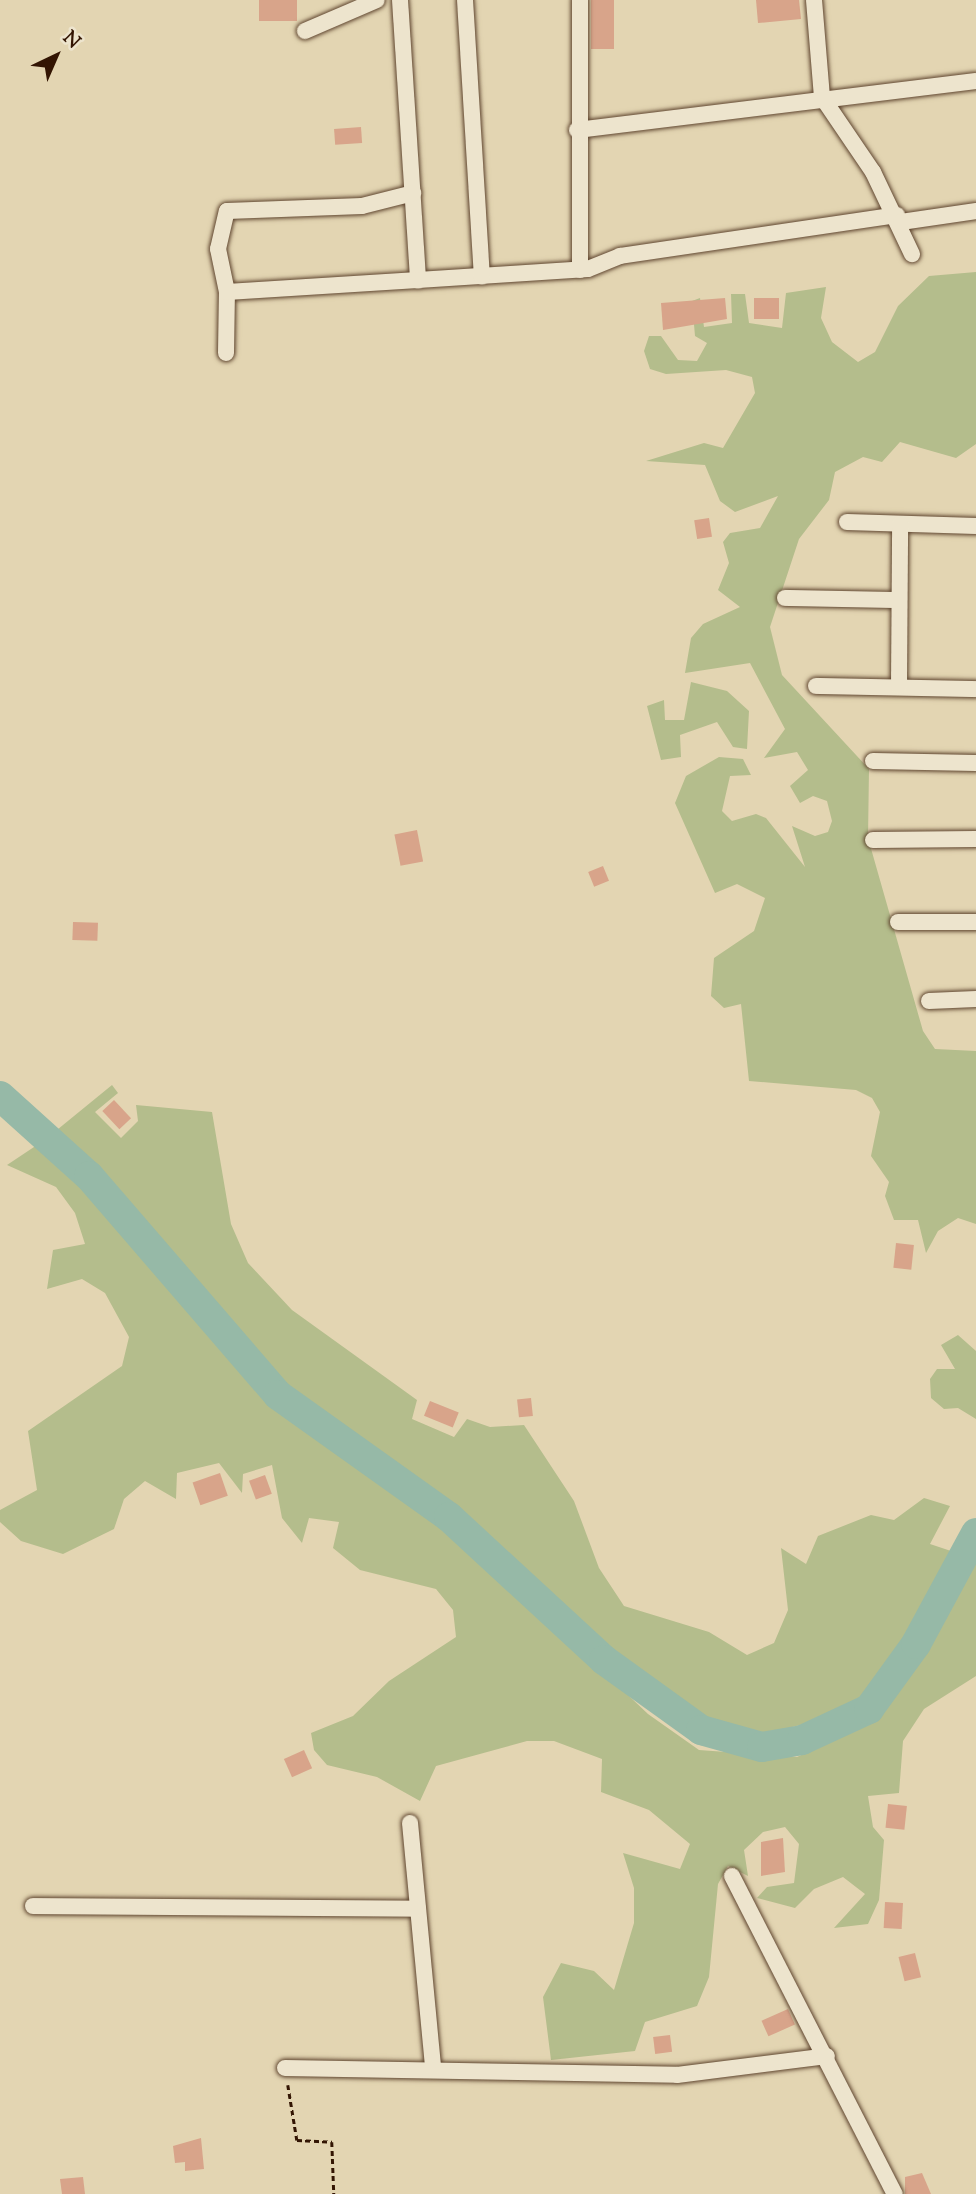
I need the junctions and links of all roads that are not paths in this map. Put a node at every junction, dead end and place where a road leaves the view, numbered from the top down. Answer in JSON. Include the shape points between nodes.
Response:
{"nodes":[{"id":1,"x":377,"y":0,"type":"edge"},
{"id":2,"x":400,"y":0,"type":"edge"},
{"id":3,"x":465,"y":0,"type":"edge"},
{"id":4,"x":580,"y":0,"type":"edge"},
{"id":5,"x":814,"y":0,"type":"edge"},
{"id":6,"x":305,"y":31,"type":"dead end"},
{"id":7,"x":976,"y":80,"type":"edge"},
{"id":8,"x":822,"y":97,"type":"junction"},
{"id":9,"x":577,"y":130,"type":"junction"},
{"id":10,"x":413,"y":193,"type":"junction"},
{"id":11,"x":976,"y":211,"type":"edge"},
{"id":12,"x":899,"y":219,"type":"junction"},
{"id":13,"x":912,"y":254,"type":"dead end"},
{"id":14,"x":580,"y":270,"type":"junction"},
{"id":15,"x":482,"y":276,"type":"junction"},
{"id":16,"x":418,"y":279,"type":"junction"},
{"id":17,"x":226,"y":292,"type":"junction"},
{"id":18,"x":226,"y":353,"type":"dead end"},
{"id":19,"x":847,"y":522,"type":"dead end"},
{"id":20,"x":900,"y":524,"type":"junction"},
{"id":21,"x":976,"y":526,"type":"edge"},
{"id":22,"x":785,"y":598,"type":"dead end"},
{"id":23,"x":900,"y":600,"type":"junction"},
{"id":24,"x":816,"y":686,"type":"dead end"},
{"id":25,"x":899,"y":686,"type":"junction"},
{"id":26,"x":976,"y":689,"type":"edge"},
{"id":27,"x":873,"y":761,"type":"dead end"},
{"id":28,"x":976,"y":763,"type":"edge"},
{"id":29,"x":976,"y":839,"type":"edge"},
{"id":30,"x":873,"y":840,"type":"dead end"},
{"id":31,"x":898,"y":922,"type":"dead end"},
{"id":32,"x":976,"y":922,"type":"edge"},
{"id":33,"x":976,"y":999,"type":"edge"},
{"id":34,"x":929,"y":1001,"type":"dead end"},
{"id":35,"x":410,"y":1823,"type":"dead end"},
{"id":36,"x":732,"y":1877,"type":"dead end"},
{"id":37,"x":33,"y":1906,"type":"dead end"},
{"id":38,"x":418,"y":1909,"type":"junction"},
{"id":39,"x":827,"y":2056,"type":"junction"},
{"id":40,"x":285,"y":2068,"type":"road end"},
{"id":41,"x":433,"y":2068,"type":"junction"},
{"id":42,"x":895,"y":2194,"type":"edge"}],
"edges":[{"from":1,"to":6,"type":"street"},
{"from":2,"to":10,"type":"street"},
{"from":3,"to":15,"type":"street"},
{"from":4,"to":9,"type":"street"},
{"from":5,"to":8,"type":"street"},
{"from":7,"to":8,"type":"street"},
{"from":8,"to":9,"type":"street"},
{"from":8,"to":12,"type":"street"},
{"from":9,"to":14,"type":"street"},
{"from":10,"to":16,"type":"street"},
{"from":10,"to":17,"type":"street","via":[[362,206],[227,211],[218,248]]},
{"from":11,"to":12,"type":"street"},
{"from":12,"to":13,"type":"street"},
{"from":12,"to":14,"type":"street","via":[[620,256]]},
{"from":14,"to":15,"type":"street"},
{"from":15,"to":16,"type":"street"},
{"from":16,"to":17,"type":"street"},
{"from":17,"to":18,"type":"street"},
{"from":19,"to":20,"type":"street"},
{"from":20,"to":21,"type":"street"},
{"from":20,"to":23,"type":"street"},
{"from":22,"to":23,"type":"street"},
{"from":23,"to":25,"type":"street"},
{"from":24,"to":25,"type":"street"},
{"from":25,"to":26,"type":"street"},
{"from":27,"to":28,"type":"street"},
{"from":29,"to":30,"type":"street"},
{"from":31,"to":32,"type":"street"},
{"from":33,"to":34,"type":"street"},
{"from":35,"to":38,"type":"street"},
{"from":36,"to":39,"type":"street"},
{"from":37,"to":38,"type":"street"},
{"from":38,"to":41,"type":"street"},
{"from":39,"to":41,"type":"street","via":[[677,2075]]},
{"from":39,"to":42,"type":"street"},
{"from":40,"to":41,"type":"street"}]}
